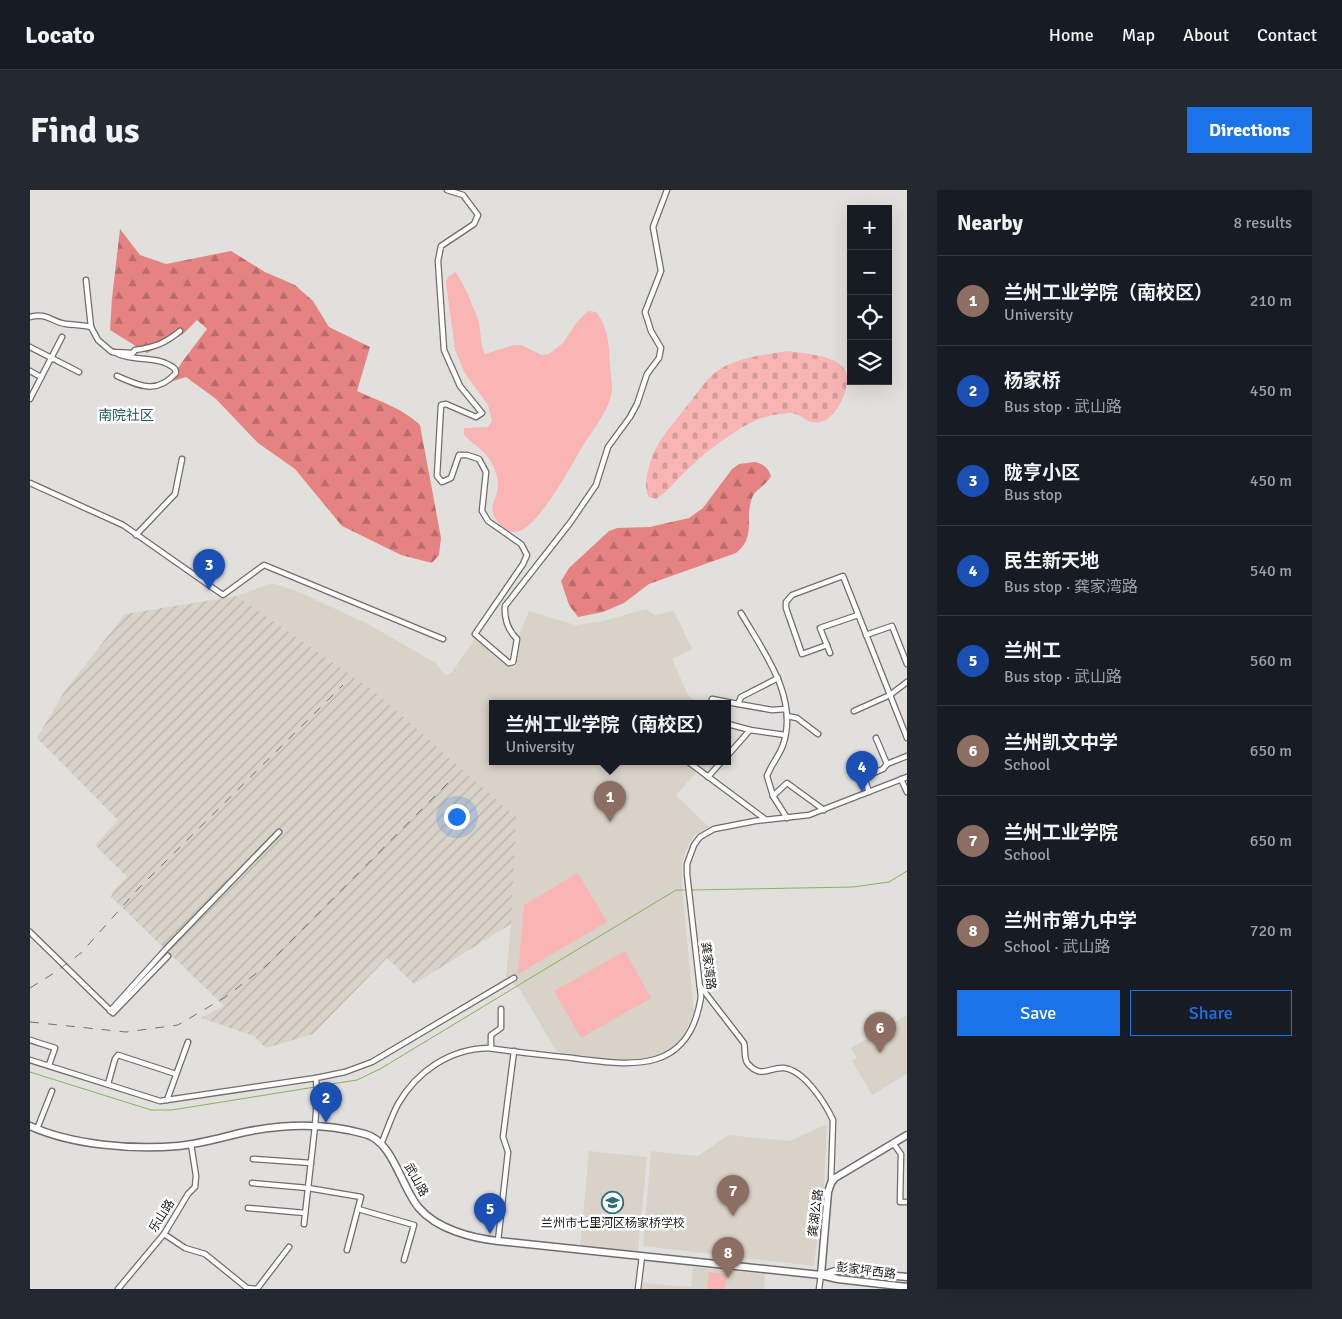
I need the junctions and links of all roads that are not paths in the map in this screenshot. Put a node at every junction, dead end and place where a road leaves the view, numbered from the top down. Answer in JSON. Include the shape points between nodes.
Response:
{"nodes":[{"id":1,"x":447,"y":190,"type":"edge"},
{"id":2,"x":667,"y":190,"type":"edge"},
{"id":3,"x":86,"y":280,"type":"dead end"},
{"id":4,"x":30,"y":317,"type":"edge"},
{"id":5,"x":91,"y":327,"type":"junction"},
{"id":6,"x":180,"y":331,"type":"dead end"},
{"id":7,"x":62,"y":337,"type":"dead end"},
{"id":8,"x":30,"y":347,"type":"edge"},
{"id":9,"x":112,"y":352,"type":"junction"},
{"id":10,"x":51,"y":358,"type":"junction"},
{"id":11,"x":30,"y":371,"type":"edge"},
{"id":12,"x":80,"y":372,"type":"dead end"},
{"id":13,"x":117,"y":376,"type":"dead end"},
{"id":14,"x":42,"y":377,"type":"junction"},
{"id":15,"x":30,"y":399,"type":"edge"},
{"id":16,"x":182,"y":459,"type":"dead end"},
{"id":17,"x":30,"y":483,"type":"edge"},
{"id":18,"x":136,"y":535,"type":"junction"},
{"id":19,"x":742,"y":613,"type":"dead end"},
{"id":20,"x":858,"y":615,"type":"junction"},
{"id":21,"x":866,"y":635,"type":"junction"},
{"id":22,"x":443,"y":639,"type":"dead end"},
{"id":23,"x":827,"y":645,"type":"junction"},
{"id":24,"x":830,"y":652,"type":"dead end"},
{"id":25,"x":907,"y":664,"type":"edge"},
{"id":26,"x":778,"y":678,"type":"junction"},
{"id":27,"x":907,"y":682,"type":"edge"},
{"id":28,"x":890,"y":695,"type":"junction"},
{"id":29,"x":731,"y":703,"type":"edge"},
{"id":30,"x":738,"y":704,"type":"junction"},
{"id":31,"x":786,"y":709,"type":"junction"},
{"id":32,"x":854,"y":711,"type":"dead end"},
{"id":33,"x":787,"y":716,"type":"junction"},
{"id":34,"x":731,"y":725,"type":"edge"},
{"id":35,"x":750,"y":730,"type":"junction"},
{"id":36,"x":818,"y":734,"type":"dead end"},
{"id":37,"x":784,"y":735,"type":"junction"},
{"id":38,"x":876,"y":738,"type":"dead end"},
{"id":39,"x":907,"y":738,"type":"edge"},
{"id":40,"x":731,"y":752,"type":"edge"},
{"id":41,"x":907,"y":756,"type":"edge"},
{"id":42,"x":887,"y":764,"type":"junction"},
{"id":43,"x":692,"y":765,"type":"edge"},
{"id":44,"x":718,"y":765,"type":"edge"},
{"id":45,"x":708,"y":777,"type":"junction"},
{"id":46,"x":907,"y":777,"type":"edge"},
{"id":47,"x":902,"y":779,"type":"junction"},
{"id":48,"x":869,"y":792,"type":"junction"},
{"id":49,"x":907,"y":792,"type":"edge"},
{"id":50,"x":773,"y":796,"type":"junction"},
{"id":51,"x":824,"y":810,"type":"junction"},
{"id":52,"x":787,"y":818,"type":"junction"},
{"id":53,"x":765,"y":820,"type":"junction"},
{"id":54,"x":279,"y":832,"type":"dead end"},
{"id":55,"x":30,"y":932,"type":"edge"},
{"id":56,"x":168,"y":956,"type":"dead end"},
{"id":57,"x":514,"y":978,"type":"dead end"},
{"id":58,"x":700,"y":984,"type":"junction"},
{"id":59,"x":501,"y":1009,"type":"dead end"},
{"id":60,"x":110,"y":1011,"type":"junction"},
{"id":61,"x":30,"y":1040,"type":"edge"},
{"id":62,"x":188,"y":1042,"type":"dead end"},
{"id":63,"x":491,"y":1048,"type":"junction"},
{"id":64,"x":514,"y":1051,"type":"junction"},
{"id":65,"x":30,"y":1060,"type":"edge"},
{"id":66,"x":49,"y":1065,"type":"junction"},
{"id":67,"x":176,"y":1074,"type":"junction"},
{"id":68,"x":316,"y":1080,"type":"junction"},
{"id":69,"x":108,"y":1084,"type":"junction"},
{"id":70,"x":52,"y":1091,"type":"dead end"},
{"id":71,"x":167,"y":1100,"type":"junction"},
{"id":72,"x":30,"y":1126,"type":"edge"},
{"id":73,"x":315,"y":1126,"type":"junction"},
{"id":74,"x":37,"y":1129,"type":"junction"},
{"id":75,"x":907,"y":1135,"type":"edge"},
{"id":76,"x":894,"y":1143,"type":"junction"},
{"id":77,"x":191,"y":1144,"type":"junction"},
{"id":78,"x":381,"y":1144,"type":"junction"},
{"id":79,"x":907,"y":1150,"type":"edge"},
{"id":80,"x":901,"y":1154,"type":"junction"},
{"id":81,"x":253,"y":1159,"type":"dead end"},
{"id":82,"x":311,"y":1163,"type":"junction"},
{"id":83,"x":907,"y":1177,"type":"edge"},
{"id":84,"x":901,"y":1181,"type":"junction"},
{"id":85,"x":252,"y":1182,"type":"dead end"},
{"id":86,"x":831,"y":1183,"type":"junction"},
{"id":87,"x":308,"y":1188,"type":"junction"},
{"id":88,"x":907,"y":1202,"type":"edge"},
{"id":89,"x":248,"y":1208,"type":"dead end"},
{"id":90,"x":358,"y":1209,"type":"junction"},
{"id":91,"x":305,"y":1213,"type":"junction"},
{"id":92,"x":304,"y":1224,"type":"dead end"},
{"id":93,"x":164,"y":1234,"type":"junction"},
{"id":94,"x":498,"y":1241,"type":"junction"},
{"id":95,"x":289,"y":1247,"type":"dead end"},
{"id":96,"x":347,"y":1250,"type":"dead end"},
{"id":97,"x":642,"y":1256,"type":"junction"},
{"id":98,"x":404,"y":1260,"type":"dead end"},
{"id":99,"x":820,"y":1276,"type":"junction"},
{"id":100,"x":907,"y":1277,"type":"edge"},
{"id":101,"x":907,"y":1287,"type":"edge"},
{"id":102,"x":118,"y":1289,"type":"edge"},
{"id":103,"x":257,"y":1289,"type":"edge"},
{"id":104,"x":638,"y":1289,"type":"edge"},
{"id":105,"x":819,"y":1289,"type":"edge"}],
"edges":[{"from":1,"to":2,"type":"street","via":[[463,195],[478,215],[474,224],[441,246],[438,261],[444,350],[460,386],[482,413],[476,418],[446,404],[441,405],[437,476],[442,482],[451,478],[459,455],[479,459],[486,472],[482,511],[488,521],[521,544],[526,555],[475,634],[509,663],[513,662],[516,639],[504,619],[505,606],[596,485],[608,447],[630,417],[647,374],[659,358],[661,348],[650,332],[644,312],[661,271],[654,227]]},
{"from":3,"to":5,"type":"street"},
{"from":4,"to":5,"type":"street","via":[[46,315],[64,324]]},
{"from":5,"to":9,"type":"street","via":[[98,340]]},
{"from":6,"to":9,"type":"street","via":[[152,348],[135,350],[134,353]]},
{"from":7,"to":10,"type":"street"},
{"from":8,"to":10,"type":"street"},
{"from":9,"to":13,"type":"street","via":[[120,356],[158,360],[170,364],[176,373],[158,387],[151,388]]},
{"from":10,"to":12,"type":"street"},
{"from":10,"to":14,"type":"street"},
{"from":11,"to":14,"type":"street"},
{"from":14,"to":15,"type":"street"},
{"from":16,"to":18,"type":"street","via":[[175,494]]},
{"from":17,"to":18,"type":"street","via":[[123,525]]},
{"from":18,"to":22,"type":"street","via":[[223,595],[264,566]]},
{"from":19,"to":26,"type":"street"},
{"from":20,"to":21,"type":"street"},
{"from":20,"to":23,"type":"street","via":[[820,628]]},
{"from":20,"to":23,"type":"street","via":[[843,576],[789,597],[786,608],[802,654]]},
{"from":21,"to":25,"type":"street","via":[[892,626]]},
{"from":21,"to":28,"type":"street"},
{"from":23,"to":24,"type":"street"},
{"from":26,"to":30,"type":"street","via":[[741,697]]},
{"from":26,"to":31,"type":"street"},
{"from":27,"to":28,"type":"street"},
{"from":28,"to":32,"type":"street"},
{"from":28,"to":39,"type":"street"},
{"from":29,"to":30,"type":"street"},
{"from":30,"to":31,"type":"street"},
{"from":31,"to":33,"type":"street"},
{"from":33,"to":36,"type":"street","via":[[797,718]]},
{"from":33,"to":37,"type":"street"},
{"from":34,"to":35,"type":"street"},
{"from":35,"to":37,"type":"street"},
{"from":35,"to":40,"type":"street"},
{"from":37,"to":50,"type":"street","via":[[767,776]]},
{"from":38,"to":42,"type":"street"},
{"from":41,"to":42,"type":"street"},
{"from":42,"to":48,"type":"street","via":[[864,777]]},
{"from":43,"to":45,"type":"street"},
{"from":44,"to":45,"type":"street"},
{"from":45,"to":53,"type":"street"},
{"from":46,"to":47,"type":"street","name":"龚家湾路"},
{"from":47,"to":48,"type":"street","name":"龚家湾路"},
{"from":47,"to":49,"type":"street"},
{"from":48,"to":51,"type":"street","name":"龚家湾路"},
{"from":50,"to":51,"type":"street","via":[[787,783]]},
{"from":50,"to":52,"type":"street"},
{"from":51,"to":52,"type":"street","name":"龚家湾路"},
{"from":52,"to":53,"type":"street","name":"龚家湾路"},
{"from":53,"to":58,"type":"street","name":"龚家湾路","via":[[714,829],[694,845],[687,864]]},
{"from":54,"to":60,"type":"street"},
{"from":55,"to":60,"type":"street"},
{"from":56,"to":60,"type":"street","via":[[113,1013]]},
{"from":57,"to":68,"type":"street","via":[[372,1062]]},
{"from":58,"to":64,"type":"street","name":"龚家湾路","via":[[699,1010],[691,1030],[672,1052],[661,1058],[631,1064]]},
{"from":58,"to":86,"type":"street","via":[[744,1043],[748,1064],[762,1073],[777,1068],[794,1071],[808,1083],[829,1112],[833,1120]]},
{"from":59,"to":63,"type":"street","via":[[501,1028],[491,1035]]},
{"from":61,"to":66,"type":"street","via":[[55,1048]]},
{"from":62,"to":67,"type":"street"},
{"from":63,"to":64,"type":"street","name":"龚家湾路"},
{"from":63,"to":78,"type":"street","name":"龚家湾路","via":[[472,1048],[427,1069],[398,1105]]},
{"from":64,"to":94,"type":"street","via":[[503,1138],[508,1152]]},
{"from":65,"to":66,"type":"street"},
{"from":66,"to":69,"type":"street"},
{"from":67,"to":69,"type":"street","via":[[118,1055]]},
{"from":67,"to":71,"type":"street"},
{"from":68,"to":71,"type":"street"},
{"from":68,"to":73,"type":"street"},
{"from":69,"to":71,"type":"street","via":[[160,1101]]},
{"from":70,"to":74,"type":"street"},
{"from":72,"to":74,"type":"main road","name":"武山路"},
{"from":73,"to":77,"type":"main road","name":"武山路","via":[[270,1128]]},
{"from":73,"to":78,"type":"main road","name":"武山路","via":[[368,1134]]},
{"from":73,"to":82,"type":"street"},
{"from":74,"to":77,"type":"main road","name":"武山路","via":[[83,1142],[145,1147]]},
{"from":75,"to":76,"type":"main road","name":"龚湖公路"},
{"from":76,"to":80,"type":"street"},
{"from":76,"to":86,"type":"main road","name":"龚湖公路","via":[[842,1173]]},
{"from":77,"to":93,"type":"street","name":"乐山路","via":[[195,1187]]},
{"from":78,"to":94,"type":"main road","name":"武山路","via":[[392,1158],[409,1194],[426,1215],[460,1232]]},
{"from":79,"to":80,"type":"street"},
{"from":80,"to":84,"type":"street"},
{"from":81,"to":82,"type":"street"},
{"from":82,"to":87,"type":"street"},
{"from":83,"to":84,"type":"street"},
{"from":84,"to":88,"type":"street","via":[[900,1202]]},
{"from":85,"to":87,"type":"street"},
{"from":86,"to":99,"type":"main road","name":"龚湖公路"},
{"from":87,"to":90,"type":"street","via":[[361,1197]]},
{"from":87,"to":91,"type":"street"},
{"from":89,"to":91,"type":"street"},
{"from":90,"to":96,"type":"street"},
{"from":90,"to":98,"type":"street","via":[[414,1225]]},
{"from":91,"to":92,"type":"street"},
{"from":93,"to":102,"type":"street","name":"乐山路"},
{"from":93,"to":103,"type":"street","via":[[185,1248],[205,1254],[247,1288]]},
{"from":94,"to":97,"type":"main road","name":"武山路"},
{"from":95,"to":103,"type":"street"},
{"from":97,"to":99,"type":"main road","name":"武山路"},
{"from":97,"to":104,"type":"street"},
{"from":99,"to":100,"type":"main road","name":"彭家坪西路","via":[[839,1270]]},
{"from":99,"to":101,"type":"main road","name":"彭家坪西路"},
{"from":99,"to":105,"type":"street"}]}
